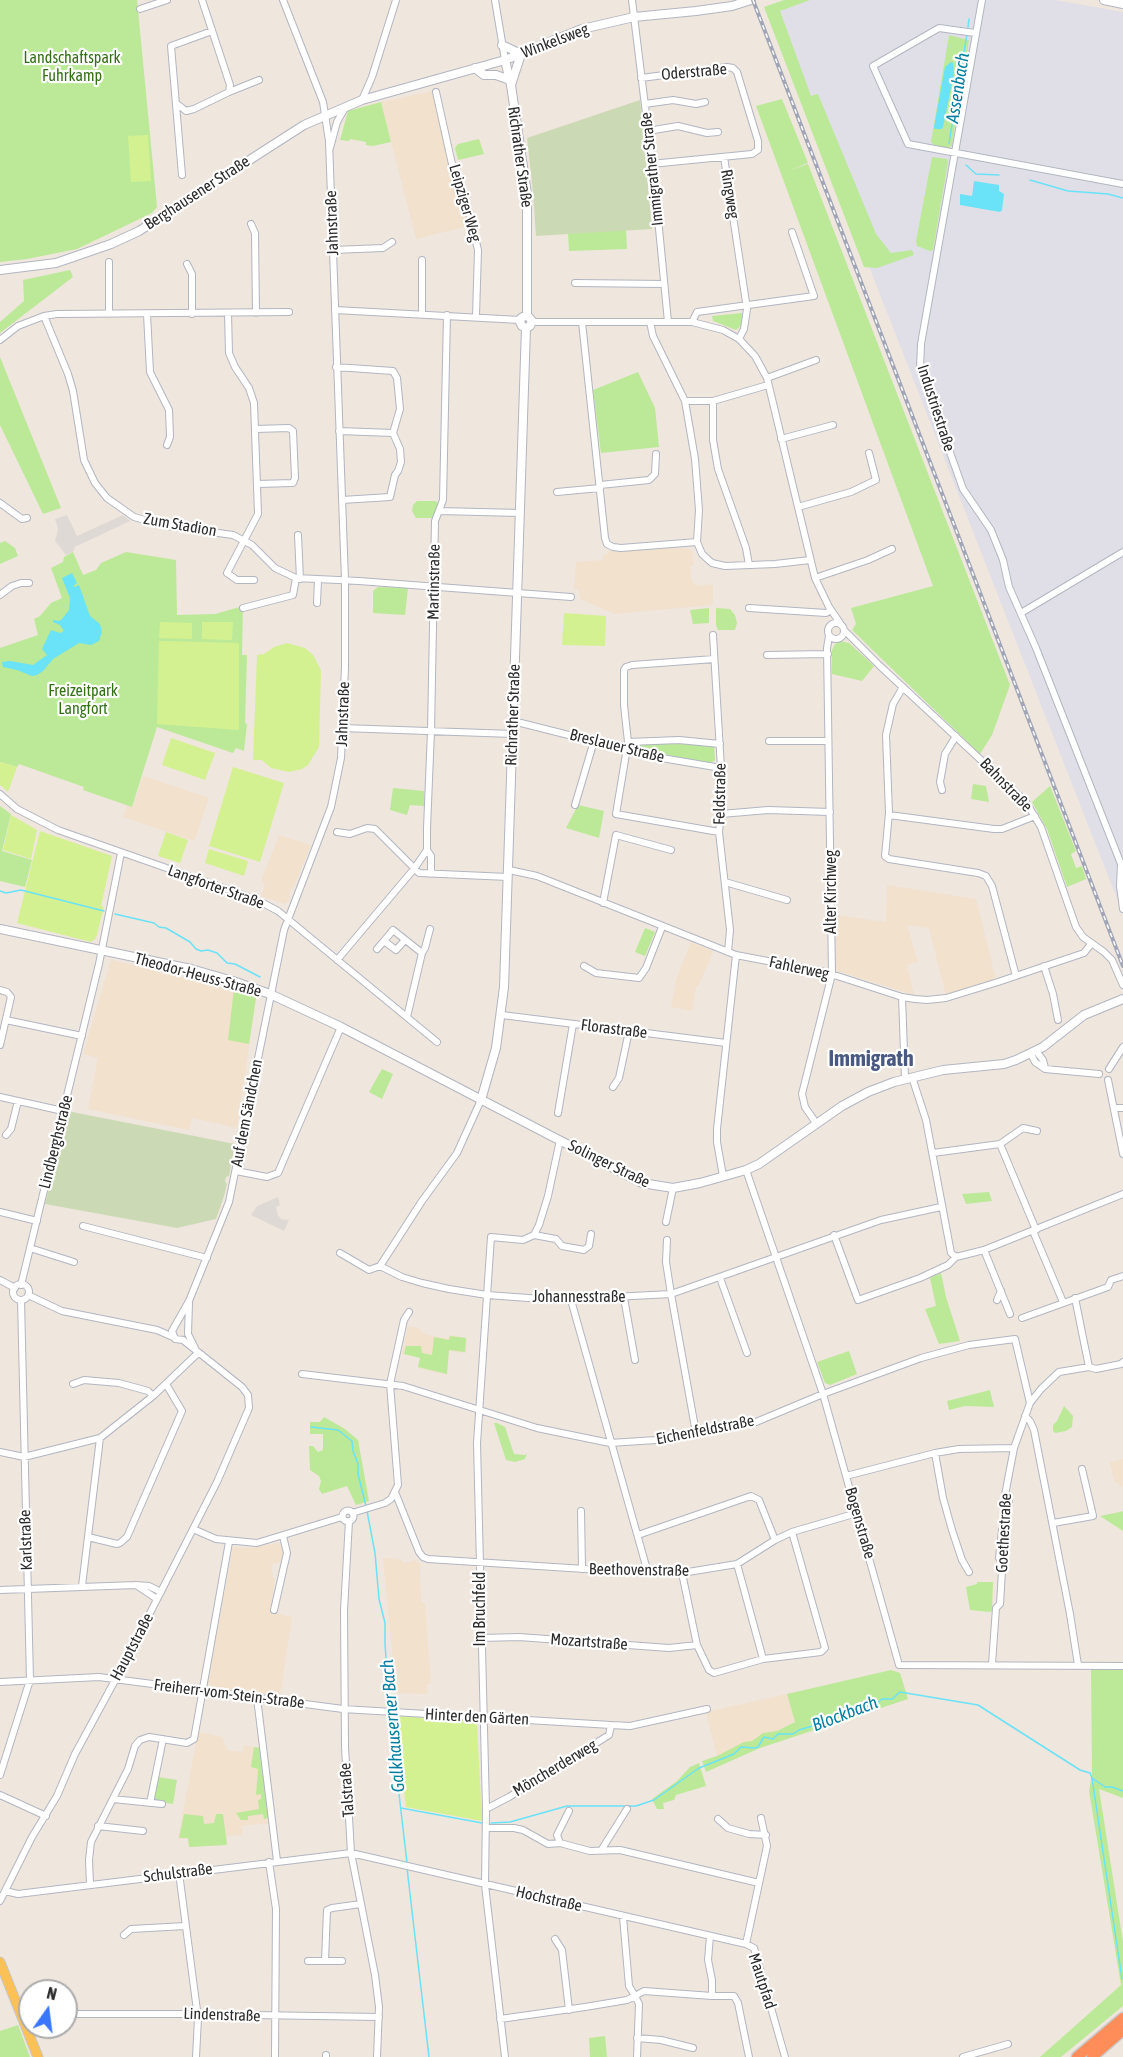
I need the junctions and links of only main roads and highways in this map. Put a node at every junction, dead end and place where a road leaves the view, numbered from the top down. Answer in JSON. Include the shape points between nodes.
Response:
{"nodes":[{"id":1,"x":751,"y":0,"type":"edge"},
{"id":2,"x":1104,"y":0,"type":"edge"},
{"id":3,"x":1123,"y":4,"type":"edge"},
{"id":4,"x":502,"y":45,"type":"road end"},
{"id":5,"x":521,"y":54,"type":"junction"},
{"id":6,"x":476,"y":68,"type":"junction"},
{"id":7,"x":362,"y":100,"type":"joint"},
{"id":8,"x":0,"y":270,"type":"edge"},
{"id":9,"x":0,"y":929,"type":"edge"},
{"id":10,"x":1123,"y":999,"type":"edge"},
{"id":11,"x":481,"y":1100,"type":"joint"},
{"id":12,"x":0,"y":1962,"type":"edge"},
{"id":13,"x":18,"y":1999,"type":"edge"},
{"id":14,"x":1123,"y":2018,"type":"edge"},
{"id":15,"x":1123,"y":2030,"type":"edge"},
{"id":16,"x":33,"y":2039,"type":"edge"},
{"id":17,"x":38,"y":2057,"type":"edge"},
{"id":18,"x":1077,"y":2057,"type":"edge"},
{"id":19,"x":1092,"y":2057,"type":"edge"}],
"edges":[{"from":1,"to":5,"type":"main road","name":"Winkelsweg","via":[[732,6],[634,17],[582,29]]},
{"from":2,"to":3,"type":"main road"},
{"from":4,"to":5,"type":"main road"},
{"from":5,"to":6,"type":"main road","name":"Winkelsweg"},
{"from":5,"to":6,"type":"main road","via":[[510,83],[496,75],[484,75]]},
{"from":6,"to":7,"type":"main road","name":"Winkelsweg"},
{"from":7,"to":8,"type":"main road","name":"Berghausener Straße","via":[[278,140],[139,231],[56,263]]},
{"from":9,"to":11,"type":"main road","name":"Theodor-Heuss-Straße","via":[[190,969],[270,994]]},
{"from":10,"to":11,"type":"main road","name":"Solinger Straße","via":[[1083,1015],[1034,1053],[1004,1064],[944,1070],[868,1092],[759,1164],[686,1187],[642,1183]]},
{"from":12,"to":13,"type":"main road"},
{"from":14,"to":18,"type":"highway"},
{"from":15,"to":19,"type":"highway"},
{"from":16,"to":17,"type":"main road"}]}
